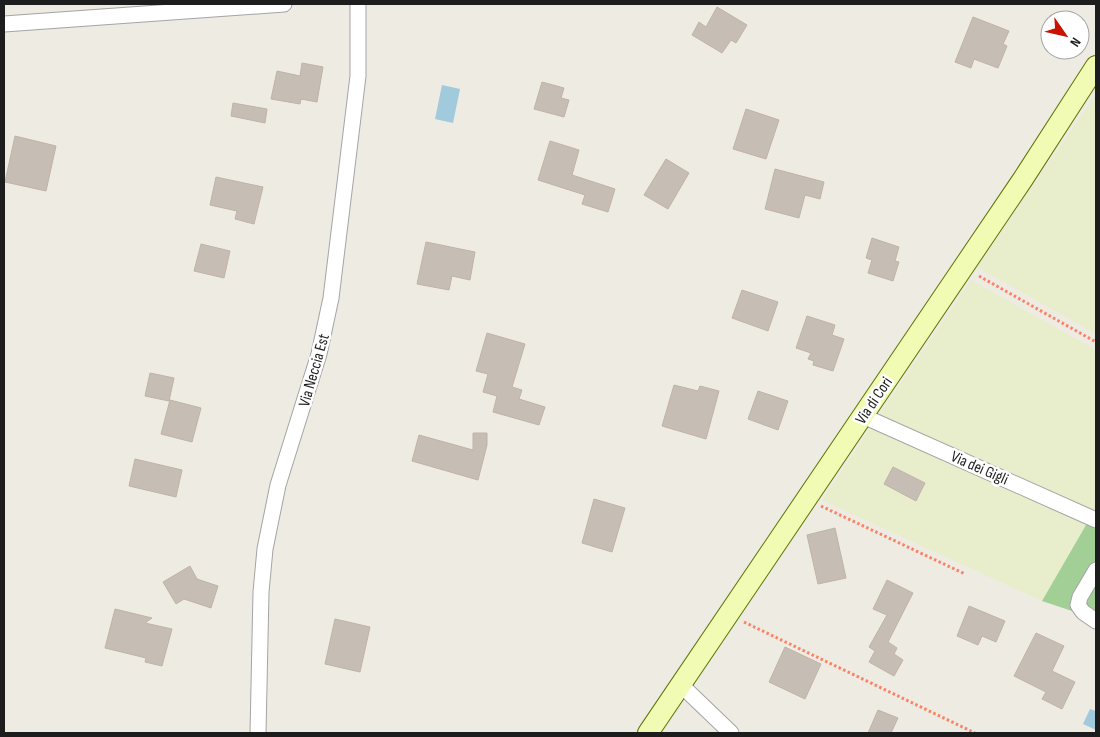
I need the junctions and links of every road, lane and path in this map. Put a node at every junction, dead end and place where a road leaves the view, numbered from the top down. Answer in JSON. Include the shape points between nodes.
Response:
{"nodes":[{"id":1,"x":284,"y":4,"type":"edge"},
{"id":2,"x":358,"y":4,"type":"edge"},
{"id":3,"x":4,"y":24,"type":"edge"},
{"id":4,"x":1096,"y":66,"type":"edge"},
{"id":5,"x":963,"y":267,"type":"junction"},
{"id":6,"x":1096,"y":342,"type":"edge"},
{"id":7,"x":863,"y":416,"type":"junction"},
{"id":8,"x":806,"y":499,"type":"junction"},
{"id":9,"x":1096,"y":520,"type":"edge"},
{"id":10,"x":1096,"y":570,"type":"edge"},
{"id":11,"x":965,"y":574,"type":"dead end"},
{"id":12,"x":728,"y":614,"type":"junction"},
{"id":13,"x":1096,"y":621,"type":"edge"},
{"id":14,"x":680,"y":684,"type":"junction"},
{"id":15,"x":258,"y":733,"type":"edge"},
{"id":16,"x":648,"y":733,"type":"edge"},
{"id":17,"x":731,"y":733,"type":"edge"},
{"id":18,"x":975,"y":733,"type":"edge"}],
"edges":[{"from":1,"to":3,"type":"street"},
{"from":2,"to":15,"type":"street","name":"Via Neccia Est","via":[[358,76],[330,306],[319,354],[276,492],[267,536],[261,592]]},
{"from":4,"to":5,"type":"main road","name":"Via di Cori"},
{"from":5,"to":6,"type":"path"},
{"from":5,"to":7,"type":"main road","name":"Via di Cori"},
{"from":7,"to":8,"type":"main road","name":"Via di Cori"},
{"from":7,"to":9,"type":"street","name":"Via dei Gigli"},
{"from":8,"to":11,"type":"path"},
{"from":8,"to":12,"type":"main road","name":"Via di Cori"},
{"from":10,"to":13,"type":"street","via":[[1078,605]]},
{"from":12,"to":14,"type":"main road","name":"Via di Cori"},
{"from":12,"to":18,"type":"path"},
{"from":14,"to":16,"type":"main road","name":"Via di Cori"},
{"from":14,"to":17,"type":"street"}]}
